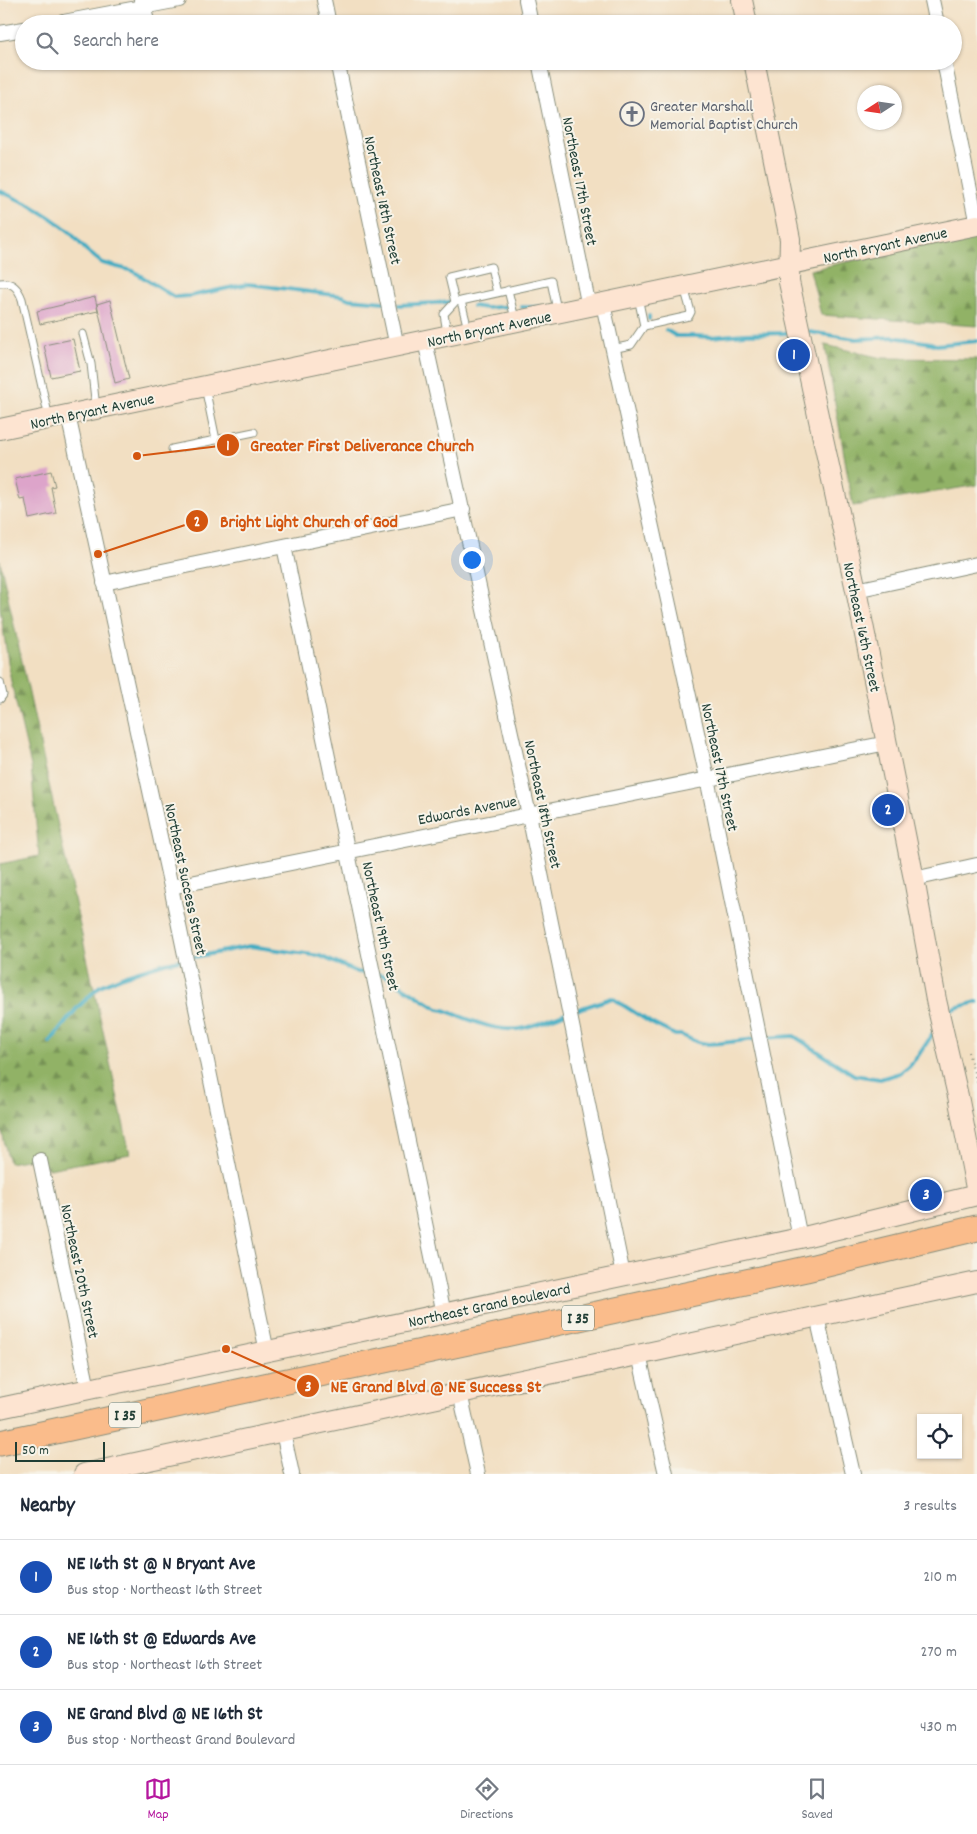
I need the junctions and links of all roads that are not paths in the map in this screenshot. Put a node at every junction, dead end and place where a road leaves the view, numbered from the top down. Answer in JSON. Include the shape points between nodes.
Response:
{"nodes":[{"id":1,"x":179,"y":0,"type":"edge"},
{"id":2,"x":324,"y":0,"type":"edge"},
{"id":3,"x":526,"y":0,"type":"edge"},
{"id":4,"x":742,"y":0,"type":"edge"},
{"id":5,"x":932,"y":0,"type":"edge"},
{"id":6,"x":141,"y":4,"type":"edge"},
{"id":7,"x":93,"y":15,"type":"edge"},
{"id":8,"x":327,"y":15,"type":"edge"},
{"id":9,"x":529,"y":15,"type":"edge"},
{"id":10,"x":745,"y":15,"type":"edge"},
{"id":11,"x":935,"y":15,"type":"edge"},
{"id":12,"x":15,"y":30,"type":"edge"},
{"id":13,"x":0,"y":33,"type":"edge"},
{"id":14,"x":339,"y":70,"type":"edge"},
{"id":15,"x":541,"y":70,"type":"edge"},
{"id":16,"x":756,"y":70,"type":"edge"},
{"id":17,"x":946,"y":70,"type":"edge"},
{"id":18,"x":977,"y":225,"type":"edge"},
{"id":19,"x":790,"y":264,"type":"junction"},
{"id":20,"x":0,"y":283,"type":"edge"},
{"id":21,"x":684,"y":287,"type":"junction"},
{"id":22,"x":508,"y":290,"type":"junction"},
{"id":23,"x":497,"y":293,"type":"junction"},
{"id":24,"x":638,"y":297,"type":"junction"},
{"id":25,"x":458,"y":302,"type":"junction"},
{"id":26,"x":596,"y":306,"type":"junction"},
{"id":27,"x":558,"y":314,"type":"junction"},
{"id":28,"x":516,"y":322,"type":"junction"},
{"id":29,"x":644,"y":326,"type":"junction"},
{"id":30,"x":468,"y":332,"type":"junction"},
{"id":31,"x":84,"y":334,"type":"dead end"},
{"id":32,"x":447,"y":336,"type":"junction"},
{"id":33,"x":425,"y":341,"type":"junction"},
{"id":34,"x":397,"y":346,"type":"junction"},
{"id":35,"x":612,"y":349,"type":"junction"},
{"id":36,"x":205,"y":386,"type":"junction"},
{"id":37,"x":96,"y":409,"type":"junction"},
{"id":38,"x":68,"y":415,"type":"junction"},
{"id":39,"x":49,"y":419,"type":"junction"},
{"id":40,"x":0,"y":429,"type":"edge"},
{"id":41,"x":254,"y":432,"type":"dead end"},
{"id":42,"x":216,"y":440,"type":"junction"},
{"id":43,"x":172,"y":449,"type":"dead end"},
{"id":44,"x":462,"y":509,"type":"junction"},
{"id":45,"x":284,"y":546,"type":"junction"},
{"id":46,"x":977,"y":564,"type":"edge"},
{"id":47,"x":104,"y":584,"type":"junction"},
{"id":48,"x":856,"y":590,"type":"junction"},
{"id":49,"x":0,"y":682,"type":"edge"},
{"id":50,"x":0,"y":699,"type":"edge"},
{"id":51,"x":887,"y":743,"type":"junction"},
{"id":52,"x":707,"y":778,"type":"junction"},
{"id":53,"x":529,"y":815,"type":"junction"},
{"id":54,"x":348,"y":850,"type":"junction"},
{"id":55,"x":977,"y":865,"type":"edge"},
{"id":56,"x":914,"y":879,"type":"junction"},
{"id":57,"x":171,"y":887,"type":"junction"},
{"id":58,"x":40,"y":1160,"type":"dead end"},
{"id":59,"x":977,"y":1194,"type":"edge"},
{"id":60,"x":977,"y":1228,"type":"edge"},
{"id":61,"x":800,"y":1238,"type":"junction"},
{"id":62,"x":977,"y":1244,"type":"edge"},
{"id":63,"x":623,"y":1275,"type":"junction"},
{"id":64,"x":977,"y":1282,"type":"edge"},
{"id":65,"x":444,"y":1314,"type":"junction"},
{"id":66,"x":817,"y":1317,"type":"junction"},
{"id":67,"x":267,"y":1352,"type":"junction"},
{"id":68,"x":639,"y":1355,"type":"junction"},
{"id":69,"x":88,"y":1389,"type":"junction"},
{"id":70,"x":460,"y":1393,"type":"junction"},
{"id":71,"x":0,"y":1408,"type":"edge"},
{"id":72,"x":0,"y":1431,"type":"edge"},
{"id":73,"x":282,"y":1432,"type":"junction"},
{"id":74,"x":43,"y":1434,"type":"junction"},
{"id":75,"x":0,"y":1443,"type":"edge"},
{"id":76,"x":0,"y":1458,"type":"edge"},
{"id":77,"x":95,"y":1473,"type":"edge"},
{"id":78,"x":292,"y":1474,"type":"edge"},
{"id":79,"x":478,"y":1474,"type":"edge"},
{"id":80,"x":666,"y":1474,"type":"edge"},
{"id":81,"x":853,"y":1474,"type":"edge"}],
"edges":[{"from":1,"to":6,"type":"street"},
{"from":2,"to":8,"type":"street"},
{"from":3,"to":9,"type":"street"},
{"from":4,"to":10,"type":"street"},
{"from":5,"to":11,"type":"street"},
{"from":6,"to":7,"type":"street"},
{"from":12,"to":13,"type":"street"},
{"from":14,"to":34,"type":"street","name":"Northeast 18th Street"},
{"from":15,"to":26,"type":"street","name":"Northeast 17th Street"},
{"from":16,"to":19,"type":"street","name":"Northeast 16th Street","via":[[790,239]]},
{"from":17,"to":18,"type":"street"},
{"from":18,"to":19,"type":"street","name":"North Bryant Avenue"},
{"from":19,"to":21,"type":"street","name":"North Bryant Avenue"},
{"from":19,"to":48,"type":"street","name":"Northeast 16th Street","via":[[789,282]]},
{"from":20,"to":39,"type":"lane","via":[[14,285],[20,291]]},
{"from":21,"to":24,"type":"street","name":"North Bryant Avenue"},
{"from":21,"to":29,"type":"lane","via":[[689,316]]},
{"from":22,"to":23,"type":"lane"},
{"from":22,"to":27,"type":"lane","via":[[551,281]]},
{"from":22,"to":28,"type":"lane"},
{"from":23,"to":25,"type":"lane"},
{"from":23,"to":25,"type":"lane","via":[[491,267],[449,277]]},
{"from":24,"to":26,"type":"street","name":"North Bryant Avenue"},
{"from":24,"to":29,"type":"lane"},
{"from":25,"to":30,"type":"lane"},
{"from":25,"to":32,"type":"lane","via":[[444,314]]},
{"from":26,"to":27,"type":"street","name":"North Bryant Avenue"},
{"from":26,"to":35,"type":"street","name":"Northeast 17th Street"},
{"from":27,"to":28,"type":"street","name":"North Bryant Avenue"},
{"from":28,"to":30,"type":"street","name":"North Bryant Avenue"},
{"from":29,"to":35,"type":"lane","via":[[631,345]]},
{"from":30,"to":32,"type":"street","name":"North Bryant Avenue"},
{"from":31,"to":37,"type":"lane"},
{"from":32,"to":33,"type":"street","name":"North Bryant Avenue"},
{"from":33,"to":34,"type":"street","name":"North Bryant Avenue"},
{"from":33,"to":44,"type":"street","name":"Northeast 18th Street"},
{"from":34,"to":36,"type":"street","name":"North Bryant Avenue"},
{"from":35,"to":52,"type":"street","name":"Northeast 17th Street"},
{"from":36,"to":37,"type":"street","name":"North Bryant Avenue"},
{"from":36,"to":42,"type":"lane"},
{"from":37,"to":38,"type":"street","name":"North Bryant Avenue"},
{"from":38,"to":39,"type":"street","name":"North Bryant Avenue"},
{"from":38,"to":47,"type":"street","name":"Northeast Success Street"},
{"from":39,"to":40,"type":"street","name":"North Bryant Avenue"},
{"from":41,"to":42,"type":"lane"},
{"from":42,"to":43,"type":"lane"},
{"from":44,"to":45,"type":"street"},
{"from":44,"to":53,"type":"street","name":"Northeast 18th Street"},
{"from":45,"to":47,"type":"street"},
{"from":45,"to":54,"type":"street","name":"Northeast 19th Street"},
{"from":46,"to":48,"type":"street"},
{"from":47,"to":57,"type":"street","name":"Northeast Success Street"},
{"from":48,"to":51,"type":"street","name":"Northeast 16th Street"},
{"from":49,"to":50,"type":"lane","via":[[3,695]]},
{"from":51,"to":52,"type":"street","name":"Edwards Avenue"},
{"from":51,"to":56,"type":"street","name":"Northeast 16th Street"},
{"from":52,"to":53,"type":"street","name":"Edwards Avenue"},
{"from":52,"to":61,"type":"street","name":"Northeast 17th Street"},
{"from":53,"to":54,"type":"street","name":"Edwards Avenue"},
{"from":53,"to":63,"type":"street","name":"Northeast 18th Street"},
{"from":54,"to":57,"type":"street","name":"Edwards Avenue"},
{"from":54,"to":65,"type":"street","name":"Northeast 19th Street"},
{"from":55,"to":56,"type":"street"},
{"from":56,"to":59,"type":"street","name":"Northeast 16th Street"},
{"from":57,"to":67,"type":"street","name":"Northeast Success Street"},
{"from":58,"to":69,"type":"street","name":"Northeast 20th Street"},
{"from":59,"to":61,"type":"street","name":"Northeast Grand Boulevard"},
{"from":60,"to":74,"type":"highway","number":"I 35","via":[[806,1269]]},
{"from":61,"to":63,"type":"street","name":"Northeast Grand Boulevard"},
{"from":62,"to":76,"type":"highway","number":"I 35","via":[[811,1284]]},
{"from":63,"to":65,"type":"street","name":"Northeast Grand Boulevard"},
{"from":64,"to":66,"type":"street"},
{"from":65,"to":67,"type":"street","name":"Northeast Grand Boulevard"},
{"from":66,"to":68,"type":"street"},
{"from":66,"to":81,"type":"street"},
{"from":67,"to":69,"type":"street","name":"Northeast Grand Boulevard"},
{"from":68,"to":70,"type":"street"},
{"from":68,"to":80,"type":"street"},
{"from":69,"to":71,"type":"street","name":"Northeast Grand Boulevard"},
{"from":70,"to":73,"type":"street"},
{"from":70,"to":79,"type":"street"},
{"from":72,"to":74,"type":"highway"},
{"from":73,"to":77,"type":"street"},
{"from":73,"to":78,"type":"street"},
{"from":74,"to":75,"type":"highway","number":"I 35"}]}
